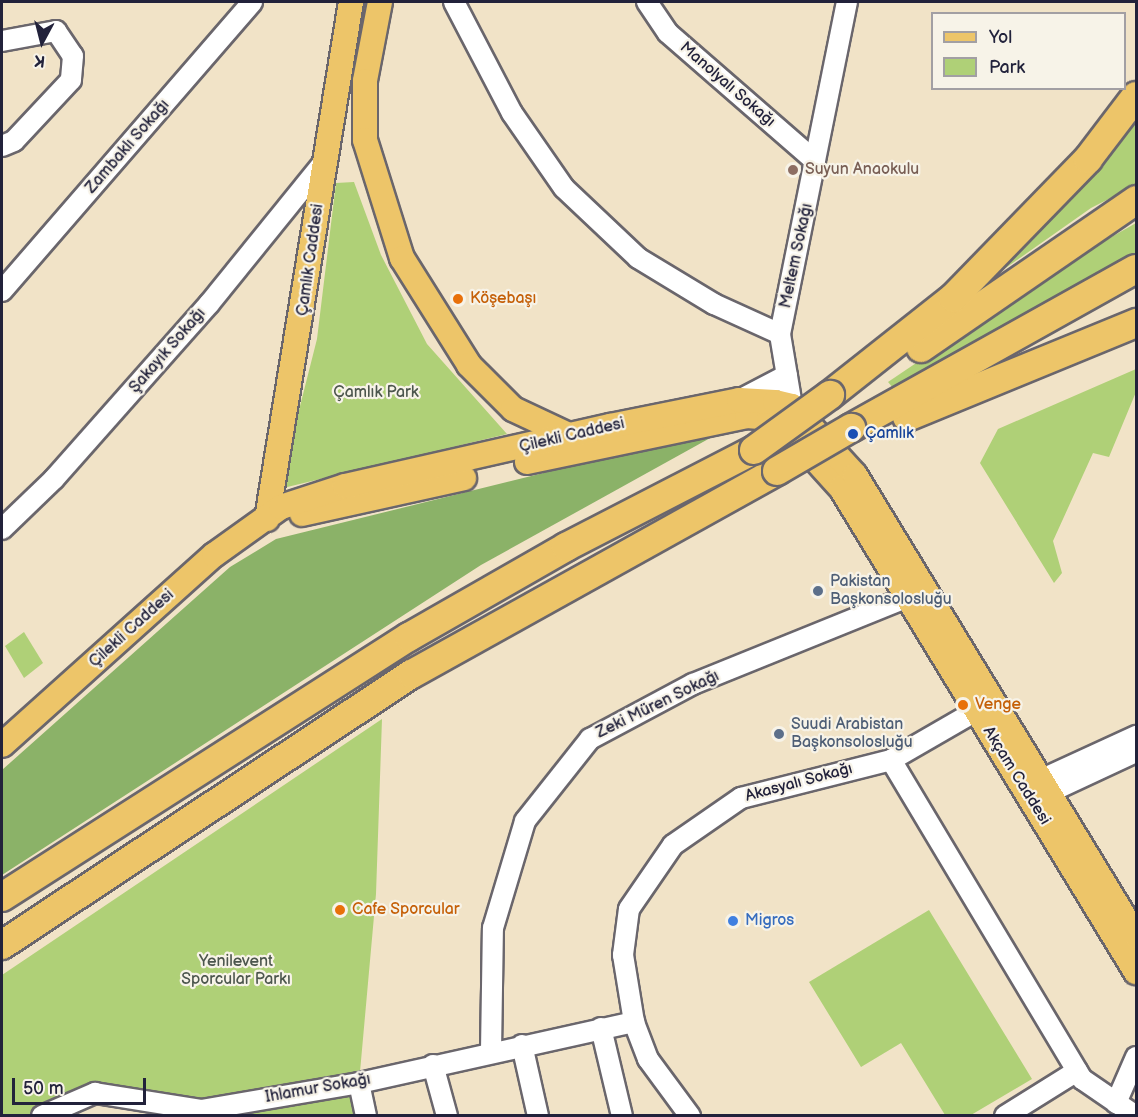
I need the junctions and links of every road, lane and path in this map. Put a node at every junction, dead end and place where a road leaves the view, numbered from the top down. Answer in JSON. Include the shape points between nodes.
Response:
{"nodes":[{"id":1,"x":252,"y":2,"type":"edge"},
{"id":2,"x":351,"y":2,"type":"edge"},
{"id":3,"x":380,"y":2,"type":"edge"},
{"id":4,"x":454,"y":2,"type":"edge"},
{"id":5,"x":647,"y":2,"type":"edge"},
{"id":6,"x":847,"y":2,"type":"edge"},
{"id":7,"x":2,"y":41,"type":"edge"},
{"id":8,"x":1137,"y":96,"type":"edge"},
{"id":9,"x":2,"y":147,"type":"edge"},
{"id":10,"x":815,"y":161,"type":"junction"},
{"id":11,"x":324,"y":163,"type":"junction"},
{"id":12,"x":1137,"y":200,"type":"edge"},
{"id":13,"x":1137,"y":269,"type":"edge"},
{"id":14,"x":2,"y":291,"type":"edge"},
{"id":15,"x":1137,"y":322,"type":"edge"},
{"id":16,"x":780,"y":334,"type":"junction"},
{"id":17,"x":788,"y":375,"type":"junction"},
{"id":18,"x":740,"y":400,"type":"junction"},
{"id":19,"x":792,"y":406,"type":"junction"},
{"id":20,"x":513,"y":409,"type":"junction"},
{"id":21,"x":842,"y":417,"type":"junction"},
{"id":22,"x":571,"y":436,"type":"junction"},
{"id":23,"x":523,"y":455,"type":"junction"},
{"id":24,"x":848,"y":482,"type":"junction"},
{"id":25,"x":267,"y":519,"type":"junction"},
{"id":26,"x":2,"y":530,"type":"edge"},
{"id":27,"x":908,"y":597,"type":"junction"},
{"id":28,"x":976,"y":711,"type":"junction"},
{"id":29,"x":1137,"y":736,"type":"edge"},
{"id":30,"x":2,"y":745,"type":"edge"},
{"id":31,"x":1137,"y":752,"type":"edge"},
{"id":32,"x":891,"y":760,"type":"junction"},
{"id":33,"x":1040,"y":791,"type":"junction"},
{"id":34,"x":2,"y":897,"type":"edge"},
{"id":35,"x":1137,"y":936,"type":"edge"},
{"id":36,"x":2,"y":945,"type":"edge"},
{"id":37,"x":1137,"y":972,"type":"edge"},
{"id":38,"x":634,"y":1022,"type":"junction"},
{"id":39,"x":601,"y":1028,"type":"junction"},
{"id":40,"x":522,"y":1045,"type":"junction"},
{"id":41,"x":491,"y":1051,"type":"junction"},
{"id":42,"x":1137,"y":1057,"type":"edge"},
{"id":43,"x":433,"y":1065,"type":"junction"},
{"id":44,"x":1077,"y":1071,"type":"junction"},
{"id":45,"x":1137,"y":1080,"type":"edge"},
{"id":46,"x":358,"y":1083,"type":"junction"},
{"id":47,"x":123,"y":1106,"type":"edge"},
{"id":48,"x":1111,"y":1109,"type":"edge"},
{"id":49,"x":204,"y":1113,"type":"edge"},
{"id":50,"x":683,"y":1115,"type":"edge"},
{"id":51,"x":42,"y":1116,"type":"edge"},
{"id":52,"x":366,"y":1116,"type":"edge"},
{"id":53,"x":447,"y":1116,"type":"edge"},
{"id":54,"x":538,"y":1116,"type":"edge"},
{"id":55,"x":622,"y":1116,"type":"edge"},
{"id":56,"x":1005,"y":1116,"type":"edge"},
{"id":57,"x":1136,"y":1116,"type":"edge"}],
"edges":[{"from":1,"to":14,"type":"street","name":"Zambaklı Sokağı"},
{"from":2,"to":11,"type":"main road","name":"Çamlık Caddesi"},
{"from":3,"to":20,"type":"main road","via":[[365,81],[365,140],[373,176],[402,258],[469,365]]},
{"from":4,"to":16,"type":"street","via":[[512,113],[564,188],[638,258],[714,304]]},
{"from":5,"to":10,"type":"street","name":"Manolyalı Sokağı","via":[[668,33]]},
{"from":6,"to":10,"type":"street","name":"Meltem Sokağı"},
{"from":7,"to":9,"type":"street","via":[[56,31],[73,56],[71,80],[14,141]]},
{"from":8,"to":21,"type":"highway","via":[[1088,159]]},
{"from":10,"to":16,"type":"street","name":"Meltem Sokağı"},
{"from":11,"to":25,"type":"main road","name":"Çamlık Caddesi","via":[[314,256]]},
{"from":11,"to":26,"type":"street","name":"Şakayık Sokağı","via":[[201,313],[54,479]]},
{"from":12,"to":21,"type":"highway"},
{"from":13,"to":21,"type":"highway"},
{"from":15,"to":21,"type":"highway"},
{"from":16,"to":17,"type":"street","name":"Meltem Sokağı"},
{"from":17,"to":18,"type":"street"},
{"from":17,"to":19,"type":"street","name":"Meltem Sokağı"},
{"from":18,"to":19,"type":"main road","name":"Çilekli Caddesi"},
{"from":18,"to":22,"type":"main road","name":"Çilekli Caddesi"},
{"from":19,"to":24,"type":"main road"},
{"from":20,"to":22,"type":"main road"},
{"from":20,"to":23,"type":"main road"},
{"from":21,"to":34,"type":"highway","bridge":true,"via":[[754,450],[566,547],[409,637]]},
{"from":21,"to":36,"type":"highway","bridge":true,"via":[[777,471],[412,674]]},
{"from":22,"to":23,"type":"main road","name":"Çilekli Caddesi"},
{"from":23,"to":24,"type":"main road","name":"Çilekli Caddesi","via":[[747,416],[769,418]]},
{"from":23,"to":25,"type":"main road","name":"Çilekli Caddesi","via":[[345,486],[281,507]]},
{"from":24,"to":27,"type":"main road","name":"Akçam Caddesi"},
{"from":24,"to":33,"type":"main road","name":"Akçam Caddesi"},
{"from":25,"to":30,"type":"main road","name":"Çilekli Caddesi","via":[[214,555]]},
{"from":27,"to":28,"type":"main road","name":"Akçam Caddesi"},
{"from":27,"to":41,"type":"street","name":"Zeki Müren Sokağı","via":[[693,684],[590,739],[525,821],[493,928]]},
{"from":28,"to":32,"type":"street","name":"Akasyalı Sokağı"},
{"from":28,"to":33,"type":"main road","name":"Akçam Caddesi"},
{"from":29,"to":33,"type":"street"},
{"from":31,"to":33,"type":"street"},
{"from":32,"to":38,"type":"street","name":"Akasyalı Sokağı","via":[[741,798],[673,845],[629,909],[623,955]]},
{"from":32,"to":44,"type":"street"},
{"from":33,"to":35,"type":"main road","name":"Akçam Caddesi"},
{"from":33,"to":37,"type":"main road","name":"Akçam Caddesi"},
{"from":38,"to":39,"type":"street","name":"Ihlamur Sokağı"},
{"from":38,"to":50,"type":"street","name":"Akasyalı Sokağı","via":[[648,1059]]},
{"from":39,"to":40,"type":"street","name":"Ihlamur Sokağı"},
{"from":39,"to":55,"type":"street"},
{"from":40,"to":41,"type":"street","name":"Ihlamur Sokağı"},
{"from":40,"to":54,"type":"street"},
{"from":41,"to":43,"type":"street","name":"Ihlamur Sokağı"},
{"from":42,"to":48,"type":"street"},
{"from":43,"to":46,"type":"street","name":"Ihlamur Sokağı"},
{"from":43,"to":53,"type":"street"},
{"from":44,"to":48,"type":"street"},
{"from":44,"to":56,"type":"street"},
{"from":45,"to":48,"type":"street"},
{"from":46,"to":49,"type":"street","name":"Ihlamur Sokağı"},
{"from":46,"to":52,"type":"street"},
{"from":47,"to":49,"type":"street","name":"Ihlamur Sokağı"},
{"from":47,"to":51,"type":"street","name":"Ihlamur Sokağı","via":[[95,1093]]},
{"from":48,"to":57,"type":"street"}]}
